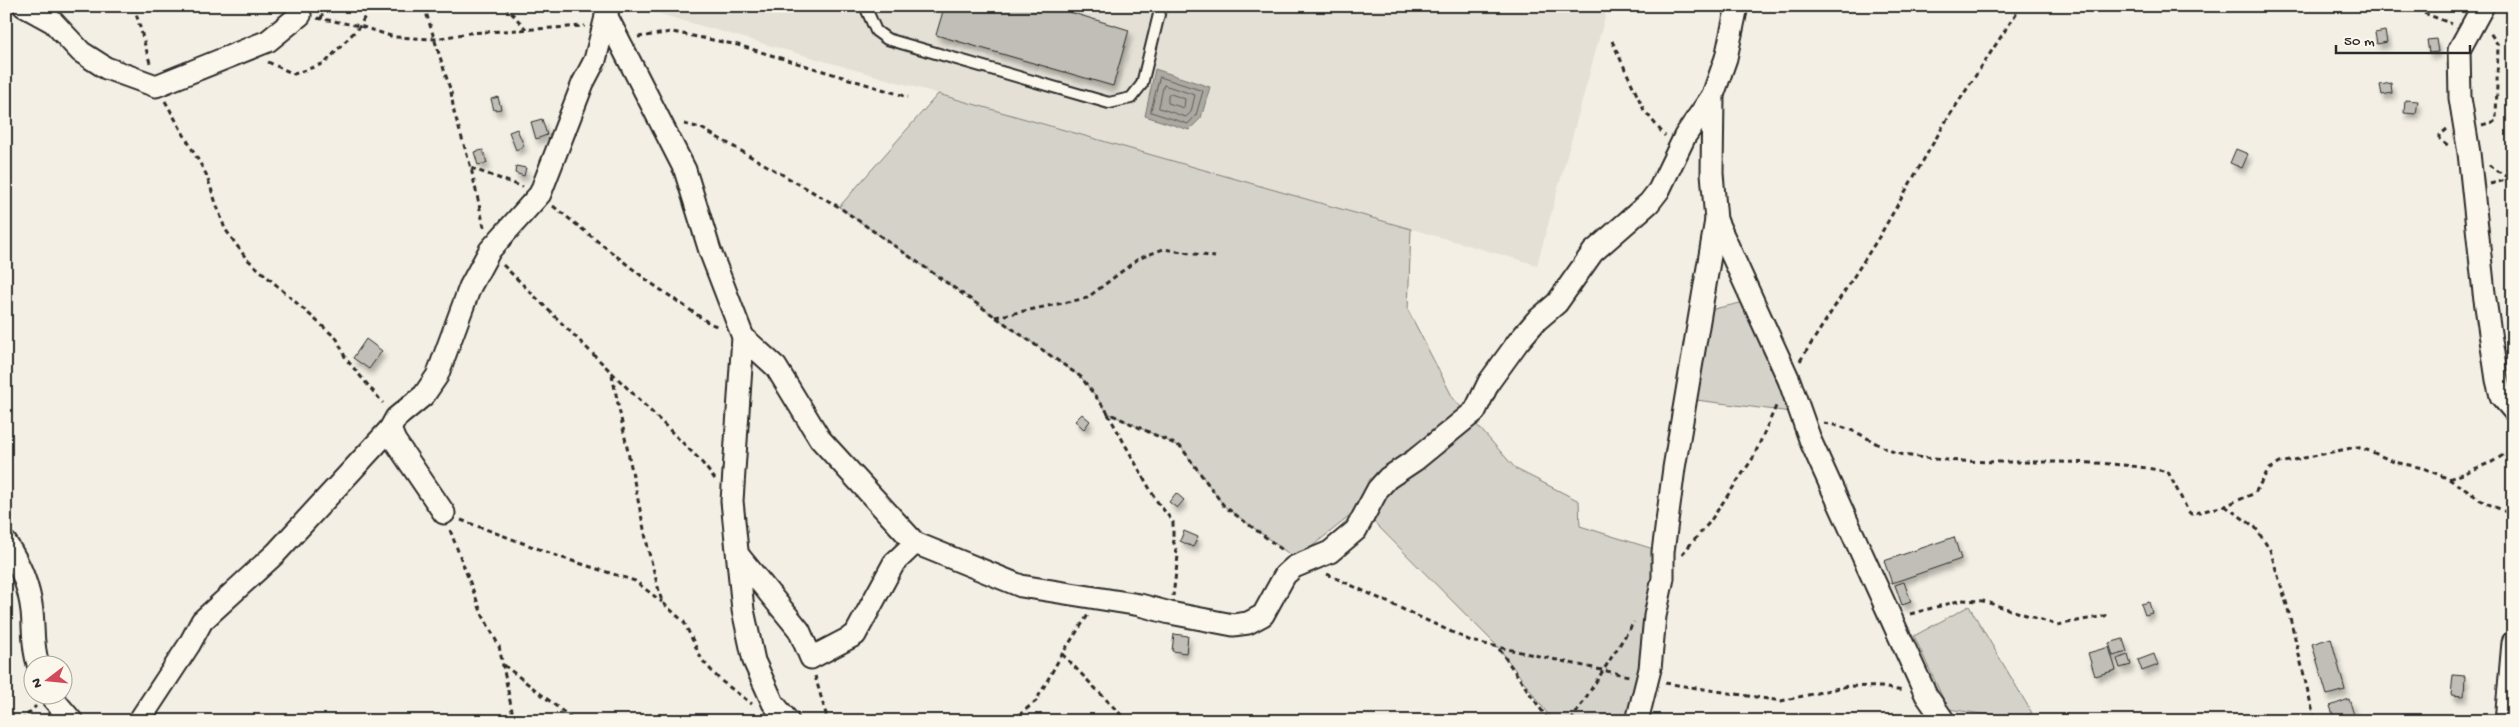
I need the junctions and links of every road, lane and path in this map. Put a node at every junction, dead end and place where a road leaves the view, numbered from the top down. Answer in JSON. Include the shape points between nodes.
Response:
{"nodes":[{"id":1,"x":24,"y":6,"type":"edge"},
{"id":2,"x":134,"y":6,"type":"edge"},
{"id":3,"x":325,"y":6,"type":"edge"},
{"id":4,"x":370,"y":6,"type":"edge"},
{"id":5,"x":424,"y":6,"type":"edge"},
{"id":6,"x":505,"y":6,"type":"edge"},
{"id":7,"x":866,"y":6,"type":"edge"},
{"id":8,"x":1161,"y":6,"type":"edge"},
{"id":9,"x":1737,"y":6,"type":"edge"},
{"id":10,"x":1853,"y":6,"type":"edge"},
{"id":11,"x":2055,"y":6,"type":"edge"},
{"id":12,"x":2398,"y":6,"type":"edge"},
{"id":13,"x":298,"y":11,"type":"edge"},
{"id":14,"x":2478,"y":18,"type":"edge"},
{"id":15,"x":321,"y":19,"type":"junction"},
{"id":16,"x":606,"y":19,"type":"edge"},
{"id":17,"x":360,"y":26,"type":"junction"},
{"id":18,"x":526,"y":29,"type":"junction"},
{"id":19,"x":435,"y":39,"type":"junction"},
{"id":20,"x":1612,"y":41,"type":"dead end"},
{"id":21,"x":247,"y":49,"type":"junction"},
{"id":22,"x":156,"y":86,"type":"junction"},
{"id":23,"x":1713,"y":95,"type":"junction"},
{"id":24,"x":908,"y":97,"type":"dead end"},
{"id":25,"x":661,"y":121,"type":"junction"},
{"id":26,"x":2466,"y":132,"type":"junction"},
{"id":27,"x":1676,"y":150,"type":"junction"},
{"id":28,"x":471,"y":168,"type":"junction"},
{"id":29,"x":538,"y":197,"type":"junction"},
{"id":30,"x":1716,"y":220,"type":"junction"},
{"id":31,"x":490,"y":250,"type":"junction"},
{"id":32,"x":1215,"y":258,"type":"dead end"},
{"id":33,"x":995,"y":317,"type":"junction"},
{"id":34,"x":743,"y":337,"type":"junction"},
{"id":35,"x":612,"y":374,"type":"junction"},
{"id":36,"x":2513,"y":410,"type":"edge"},
{"id":37,"x":1108,"y":413,"type":"junction"},
{"id":38,"x":1801,"y":418,"type":"junction"},
{"id":39,"x":393,"y":424,"type":"junction"},
{"id":40,"x":2513,"y":449,"type":"edge"},
{"id":41,"x":2449,"y":479,"type":"junction"},
{"id":42,"x":732,"y":501,"type":"junction"},
{"id":43,"x":2225,"y":506,"type":"junction"},
{"id":44,"x":444,"y":513,"type":"junction"},
{"id":45,"x":2513,"y":515,"type":"edge"},
{"id":46,"x":6,"y":543,"type":"edge"},
{"id":47,"x":915,"y":543,"type":"junction"},
{"id":48,"x":738,"y":556,"type":"junction"},
{"id":49,"x":1302,"y":562,"type":"junction"},
{"id":50,"x":1100,"y":598,"type":"junction"},
{"id":51,"x":662,"y":602,"type":"junction"},
{"id":52,"x":1170,"y":613,"type":"junction"},
{"id":53,"x":2109,"y":615,"type":"dead end"},
{"id":54,"x":1892,"y":619,"type":"junction"},
{"id":55,"x":2513,"y":642,"type":"edge"},
{"id":56,"x":1499,"y":648,"type":"junction"},
{"id":57,"x":34,"y":654,"type":"edge"},
{"id":58,"x":1062,"y":654,"type":"junction"},
{"id":59,"x":811,"y":658,"type":"junction"},
{"id":60,"x":503,"y":664,"type":"junction"},
{"id":61,"x":1648,"y":680,"type":"junction"},
{"id":62,"x":1926,"y":695,"type":"junction"},
{"id":63,"x":58,"y":704,"type":"edge"},
{"id":64,"x":757,"y":706,"type":"dead end"},
{"id":65,"x":72,"y":721,"type":"edge"},
{"id":66,"x":138,"y":721,"type":"edge"},
{"id":67,"x":514,"y":721,"type":"edge"},
{"id":68,"x":575,"y":721,"type":"edge"},
{"id":69,"x":788,"y":721,"type":"edge"},
{"id":70,"x":828,"y":721,"type":"edge"},
{"id":71,"x":1012,"y":721,"type":"edge"},
{"id":72,"x":1126,"y":721,"type":"edge"},
{"id":73,"x":1549,"y":721,"type":"edge"},
{"id":74,"x":1637,"y":721,"type":"edge"},
{"id":75,"x":1944,"y":721,"type":"edge"},
{"id":76,"x":2315,"y":721,"type":"edge"},
{"id":77,"x":2506,"y":721,"type":"edge"}],
"edges":[{"from":1,"to":22,"type":"street","via":[[53,22],[81,52],[106,68]]},
{"from":2,"to":22,"type":"path"},
{"from":3,"to":15,"type":"path"},
{"from":4,"to":17,"type":"path"},
{"from":5,"to":19,"type":"path"},
{"from":6,"to":18,"type":"path"},
{"from":7,"to":8,"type":"lane","via":[[876,30],[887,39],[1109,103],[1131,98],[1142,84]]},
{"from":9,"to":23,"type":"street","via":[[1726,58]]},
{"from":10,"to":11,"type":"path"},
{"from":12,"to":14,"type":"path"},
{"from":13,"to":15,"type":"path"},
{"from":13,"to":21,"type":"street","via":[[268,41]]},
{"from":14,"to":26,"type":"street","via":[[2459,50],[2460,98]]},
{"from":14,"to":26,"type":"path","via":[[2498,45],[2496,121]]},
{"from":15,"to":17,"type":"path"},
{"from":16,"to":18,"type":"path"},
{"from":16,"to":24,"type":"path","via":[[738,45]]},
{"from":16,"to":25,"type":"street"},
{"from":16,"to":29,"type":"street","via":[[595,60]]},
{"from":17,"to":19,"type":"path","via":[[394,37]]},
{"from":17,"to":21,"type":"path","via":[[325,63],[294,74],[280,70]]},
{"from":18,"to":19,"type":"path"},
{"from":19,"to":28,"type":"path"},
{"from":20,"to":27,"type":"path","via":[[1644,110]]},
{"from":21,"to":22,"type":"street"},
{"from":22,"to":39,"type":"path","via":[[206,174],[225,229],[246,258],[337,339],[346,359]]},
{"from":23,"to":27,"type":"street"},
{"from":23,"to":30,"type":"street","via":[[1712,173]]},
{"from":25,"to":33,"type":"path","via":[[701,128],[839,207]]},
{"from":25,"to":34,"type":"street","via":[[685,170],[710,251]]},
{"from":26,"to":36,"type":"street","via":[[2497,380],[2501,396]]},
{"from":27,"to":49,"type":"street","via":[[1667,174],[1649,203],[1593,252],[1557,303],[1536,321],[1489,382],[1475,411],[1388,478],[1378,489],[1356,530],[1342,544]]},
{"from":28,"to":29,"type":"path","via":[[522,186]]},
{"from":28,"to":31,"type":"path"},
{"from":29,"to":31,"type":"street"},
{"from":29,"to":34,"type":"path","via":[[709,323]]},
{"from":30,"to":38,"type":"street","via":[[1789,380]]},
{"from":30,"to":61,"type":"street","via":[[1674,468]]},
{"from":31,"to":35,"type":"path"},
{"from":31,"to":39,"type":"street","via":[[470,287],[437,376],[424,395]]},
{"from":32,"to":33,"type":"path","via":[[1162,249],[1138,260],[1087,298]]},
{"from":33,"to":37,"type":"path","via":[[1080,377]]},
{"from":34,"to":42,"type":"street"},
{"from":34,"to":47,"type":"street","via":[[776,367],[820,439]]},
{"from":35,"to":42,"type":"path","via":[[699,459]]},
{"from":35,"to":51,"type":"path"},
{"from":37,"to":49,"type":"path","via":[[1182,447],[1224,506]]},
{"from":37,"to":52,"type":"path","via":[[1156,500],[1173,522],[1173,540],[1178,556]]},
{"from":38,"to":43,"type":"path","via":[[1854,431],[1883,448],[1903,455],[2001,463],[2138,465],[2168,472],[2192,514]]},
{"from":38,"to":54,"type":"street"},
{"from":39,"to":44,"type":"street","via":[[395,442]]},
{"from":39,"to":66,"type":"street","via":[[276,553],[202,621]]},
{"from":40,"to":41,"type":"path","via":[[2492,462]]},
{"from":41,"to":43,"type":"path","via":[[2356,447],[2280,463],[2268,470],[2255,493]]},
{"from":41,"to":45,"type":"path","via":[[2484,502]]},
{"from":42,"to":48,"type":"street"},
{"from":43,"to":76,"type":"path","via":[[2255,527],[2270,550]]},
{"from":44,"to":51,"type":"path","via":[[635,581]]},
{"from":44,"to":60,"type":"path","via":[[482,614],[499,646]]},
{"from":46,"to":57,"type":"street","via":[[26,583],[32,612]]},
{"from":47,"to":50,"type":"street","via":[[1021,586]]},
{"from":47,"to":59,"type":"street","via":[[894,563],[855,635]]},
{"from":48,"to":59,"type":"street","via":[[799,630]]},
{"from":48,"to":69,"type":"street","via":[[742,610],[754,661],[773,703]]},
{"from":49,"to":52,"type":"street","via":[[1285,575],[1264,615],[1248,623],[1232,625]]},
{"from":49,"to":56,"type":"path","via":[[1471,642]]},
{"from":50,"to":52,"type":"street"},
{"from":50,"to":58,"type":"path"},
{"from":51,"to":64,"type":"path","via":[[684,622],[702,660],[720,680]]},
{"from":53,"to":54,"type":"path","via":[[2058,625],[1983,602],[1962,600]]},
{"from":54,"to":62,"type":"street"},
{"from":55,"to":77,"type":"street"},
{"from":56,"to":61,"type":"path"},
{"from":56,"to":73,"type":"path"},
{"from":58,"to":71,"type":"path","via":[[1036,701]]},
{"from":58,"to":72,"type":"path"},
{"from":59,"to":70,"type":"path"},
{"from":60,"to":67,"type":"path"},
{"from":60,"to":68,"type":"path"},
{"from":61,"to":62,"type":"path","via":[[1780,701],[1848,686],[1880,687]]},
{"from":61,"to":74,"type":"street"},
{"from":62,"to":75,"type":"street"},
{"from":63,"to":65,"type":"street"}]}
